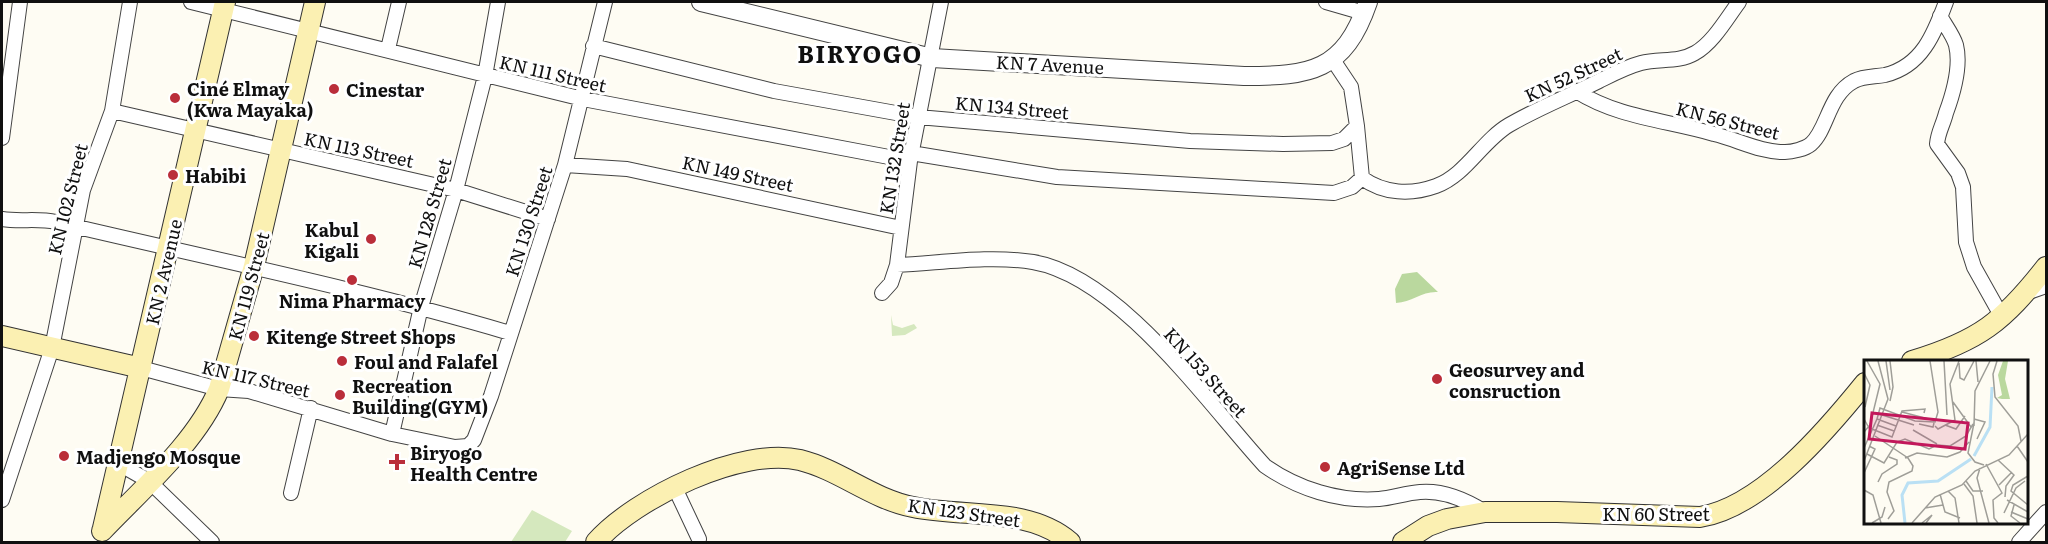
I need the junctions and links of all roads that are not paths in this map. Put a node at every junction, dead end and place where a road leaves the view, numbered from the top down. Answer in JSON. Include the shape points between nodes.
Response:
{"nodes":[{"id":1,"x":20,"y":2,"type":"edge"},
{"id":2,"x":130,"y":2,"type":"edge"},
{"id":3,"x":191,"y":2,"type":"edge"},
{"id":4,"x":315,"y":2,"type":"edge"},
{"id":5,"x":399,"y":2,"type":"edge"},
{"id":6,"x":498,"y":2,"type":"edge"},
{"id":7,"x":605,"y":2,"type":"edge"},
{"id":8,"x":701,"y":2,"type":"edge"},
{"id":9,"x":942,"y":2,"type":"edge"},
{"id":10,"x":1326,"y":2,"type":"edge"},
{"id":11,"x":1739,"y":2,"type":"edge"},
{"id":12,"x":1946,"y":2,"type":"edge"},
{"id":13,"x":224,"y":5,"type":"edge"},
{"id":14,"x":1366,"y":7,"type":"edge"},
{"id":15,"x":1940,"y":16,"type":"junction"},
{"id":16,"x":309,"y":30,"type":"junction"},
{"id":17,"x":594,"y":46,"type":"junction"},
{"id":18,"x":388,"y":49,"type":"junction"},
{"id":19,"x":932,"y":58,"type":"junction"},
{"id":20,"x":1333,"y":60,"type":"junction"},
{"id":21,"x":485,"y":76,"type":"junction"},
{"id":22,"x":1576,"y":91,"type":"junction"},
{"id":23,"x":583,"y":99,"type":"junction"},
{"id":24,"x":112,"y":111,"type":"junction"},
{"id":25,"x":918,"y":117,"type":"junction"},
{"id":26,"x":1357,"y":126,"type":"junction"},
{"id":27,"x":197,"y":130,"type":"junction"},
{"id":28,"x":2,"y":138,"type":"edge"},
{"id":29,"x":281,"y":151,"type":"junction"},
{"id":30,"x":910,"y":157,"type":"junction"},
{"id":31,"x":565,"y":165,"type":"junction"},
{"id":32,"x":1362,"y":178,"type":"junction"},
{"id":33,"x":456,"y":190,"type":"junction"},
{"id":34,"x":2,"y":219,"type":"edge"},
{"id":35,"x":548,"y":219,"type":"junction"},
{"id":36,"x":75,"y":228,"type":"junction"},
{"id":37,"x":902,"y":228,"type":"junction"},
{"id":38,"x":169,"y":247,"type":"junction"},
{"id":39,"x":897,"y":265,"type":"junction"},
{"id":40,"x":254,"y":266,"type":"junction"},
{"id":41,"x":2046,"y":267,"type":"edge"},
{"id":42,"x":2046,"y":286,"type":"edge"},
{"id":43,"x":882,"y":293,"type":"dead end"},
{"id":44,"x":2024,"y":293,"type":"junction"},
{"id":45,"x":421,"y":307,"type":"junction"},
{"id":46,"x":2002,"y":317,"type":"junction"},
{"id":47,"x":510,"y":333,"type":"junction"},
{"id":48,"x":2,"y":336,"type":"edge"},
{"id":49,"x":52,"y":348,"type":"junction"},
{"id":50,"x":1915,"y":360,"type":"edge"},
{"id":51,"x":141,"y":368,"type":"junction"},
{"id":52,"x":1864,"y":384,"type":"edge"},
{"id":53,"x":219,"y":389,"type":"junction"},
{"id":54,"x":311,"y":408,"type":"junction"},
{"id":55,"x":392,"y":434,"type":"junction"},
{"id":56,"x":468,"y":446,"type":"joint"},
{"id":57,"x":119,"y":464,"type":"junction"},
{"id":58,"x":149,"y":481,"type":"junction"},
{"id":59,"x":674,"y":486,"type":"junction"},
{"id":60,"x":291,"y":493,"type":"dead end"},
{"id":61,"x":2,"y":500,"type":"edge"},
{"id":62,"x":1485,"y":512,"type":"junction"},
{"id":63,"x":2046,"y":512,"type":"edge"},
{"id":64,"x":100,"y":537,"type":"edge"},
{"id":65,"x":699,"y":539,"type":"dead end"},
{"id":66,"x":212,"y":543,"type":"edge"},
{"id":67,"x":596,"y":543,"type":"edge"},
{"id":68,"x":1070,"y":543,"type":"edge"},
{"id":69,"x":1403,"y":543,"type":"edge"},
{"id":70,"x":2019,"y":543,"type":"edge"}],
"edges":[{"from":1,"to":28,"type":"street"},
{"from":2,"to":24,"type":"street","name":"KN 102 Street"},
{"from":3,"to":13,"type":"street","name":"KN 111 Street"},
{"from":4,"to":16,"type":"main road","name":"KN 119 Street"},
{"from":5,"to":18,"type":"street"},
{"from":6,"to":21,"type":"street","name":"KN 128 Street"},
{"from":7,"to":17,"type":"street","name":"KN 130 Street"},
{"from":8,"to":19,"type":"street","name":"KN 7 Avenue"},
{"from":9,"to":19,"type":"street","name":"KN 132 Street"},
{"from":10,"to":14,"type":"street"},
{"from":11,"to":22,"type":"street","name":"KN 52 Street","via":[[1696,53],[1676,60],[1643,62]]},
{"from":12,"to":15,"type":"street","name":"KN 56 Street"},
{"from":13,"to":16,"type":"street","name":"KN 111 Street"},
{"from":13,"to":27,"type":"main road","name":"KN 2 Avenue"},
{"from":14,"to":20,"type":"street","name":"KN 7 Avenue","via":[[1347,44]]},
{"from":15,"to":22,"type":"street","name":"KN 56 Street","via":[[1924,50],[1909,65],[1885,75],[1855,80],[1844,88],[1811,144],[1799,150],[1767,150],[1677,124],[1622,114]]},
{"from":15,"to":46,"type":"street","via":[[1956,44],[1956,74],[1937,144],[1958,173],[1963,187],[1966,242],[1974,267]]},
{"from":16,"to":18,"type":"street","name":"KN 111 Street"},
{"from":16,"to":29,"type":"main road","name":"KN 119 Street"},
{"from":17,"to":23,"type":"street","name":"KN 130 Street"},
{"from":17,"to":25,"type":"street","name":"KN 134 Street","via":[[774,91]]},
{"from":18,"to":21,"type":"street","name":"KN 111 Street"},
{"from":19,"to":20,"type":"street","name":"KN 7 Avenue","via":[[1244,76],[1306,73]]},
{"from":19,"to":25,"type":"street","name":"KN 132 Street"},
{"from":20,"to":26,"type":"street","via":[[1351,87]]},
{"from":21,"to":23,"type":"street","name":"KN 111 Street"},
{"from":21,"to":33,"type":"street","name":"KN 128 Street"},
{"from":22,"to":32,"type":"street","name":"KN 52 Street","via":[[1507,126],[1437,186],[1404,193],[1377,187]]},
{"from":23,"to":30,"type":"street","name":"KN 111 Street"},
{"from":23,"to":31,"type":"street","name":"KN 130 Street"},
{"from":24,"to":27,"type":"street"},
{"from":24,"to":36,"type":"street","name":"KN 102 Street","via":[[91,162]]},
{"from":25,"to":26,"type":"street","name":"KN 134 Street","via":[[1190,141],[1283,144],[1332,143],[1344,139]]},
{"from":25,"to":30,"type":"street","name":"KN 132 Street"},
{"from":26,"to":32,"type":"street"},
{"from":27,"to":29,"type":"street","name":"KN 113 Street"},
{"from":27,"to":38,"type":"main road","name":"KN 2 Avenue"},
{"from":29,"to":33,"type":"street","name":"KN 113 Street"},
{"from":29,"to":40,"type":"main road","name":"KN 119 Street"},
{"from":30,"to":32,"type":"street","name":"KN 111 Street","via":[[1105,182],[1189,183],[1334,193],[1353,187]]},
{"from":30,"to":37,"type":"street","name":"KN 132 Street"},
{"from":31,"to":35,"type":"street","name":"KN 130 Street"},
{"from":31,"to":37,"type":"street","name":"KN 149 Street","via":[[627,169]]},
{"from":33,"to":35,"type":"street","name":"KN 113 Street"},
{"from":33,"to":45,"type":"street","name":"KN 128 Street"},
{"from":34,"to":36,"type":"street","via":[[41,220]]},
{"from":35,"to":47,"type":"street","name":"KN 130 Street"},
{"from":36,"to":38,"type":"street"},
{"from":36,"to":49,"type":"street","name":"KN 102 Street"},
{"from":37,"to":39,"type":"street","name":"KN 132 Street"},
{"from":38,"to":40,"type":"street"},
{"from":38,"to":51,"type":"main road","name":"KN 2 Avenue"},
{"from":39,"to":43,"type":"street","via":[[891,283]]},
{"from":39,"to":62,"type":"street","name":"KN 153 Street","via":[[1007,260],[1034,262],[1076,277],[1145,332],[1180,366],[1254,454],[1278,475],[1307,489],[1341,498],[1437,493],[1469,502]]},
{"from":40,"to":45,"type":"street","via":[[339,290]]},
{"from":40,"to":53,"type":"main road","name":"KN 119 Street"},
{"from":41,"to":44,"type":"main road"},
{"from":42,"to":44,"type":"street"},
{"from":44,"to":46,"type":"main road"},
{"from":45,"to":47,"type":"street"},
{"from":45,"to":55,"type":"street","name":"KN 128 Street"},
{"from":46,"to":50,"type":"main road","via":[[1965,344]]},
{"from":47,"to":56,"type":"street","name":"KN 130 Street","via":[[491,396]]},
{"from":48,"to":49,"type":"main road"},
{"from":49,"to":51,"type":"main road"},
{"from":49,"to":61,"type":"street","name":"KN 102 Street"},
{"from":51,"to":53,"type":"street","name":"KN 117 Street"},
{"from":51,"to":57,"type":"main road","name":"KN 2 Avenue"},
{"from":52,"to":62,"type":"main road","name":"KN 60 Street","via":[[1811,445],[1776,477],[1716,514],[1700,517]]},
{"from":53,"to":54,"type":"street","name":"KN 117 Street","via":[[249,391]]},
{"from":53,"to":58,"type":"main road","name":"KN 119 Street","via":[[194,432]]},
{"from":54,"to":55,"type":"street","name":"KN 117 Street"},
{"from":54,"to":60,"type":"street"},
{"from":55,"to":56,"type":"street","name":"KN 117 Street","via":[[455,447]]},
{"from":57,"to":58,"type":"street"},
{"from":57,"to":64,"type":"main road","name":"KN 2 Avenue"},
{"from":58,"to":64,"type":"main road","name":"KN 119 Street"},
{"from":58,"to":66,"type":"street"},
{"from":59,"to":65,"type":"street"},
{"from":59,"to":67,"type":"main road","name":"KN 123 Street","via":[[622,519]]},
{"from":59,"to":68,"type":"main road","name":"KN 123 Street","via":[[760,458],[781,457],[830,472],[890,501],[1031,522]]},
{"from":62,"to":69,"type":"main road","name":"KN 60 Street","via":[[1428,526]]},
{"from":63,"to":70,"type":"street"}]}
